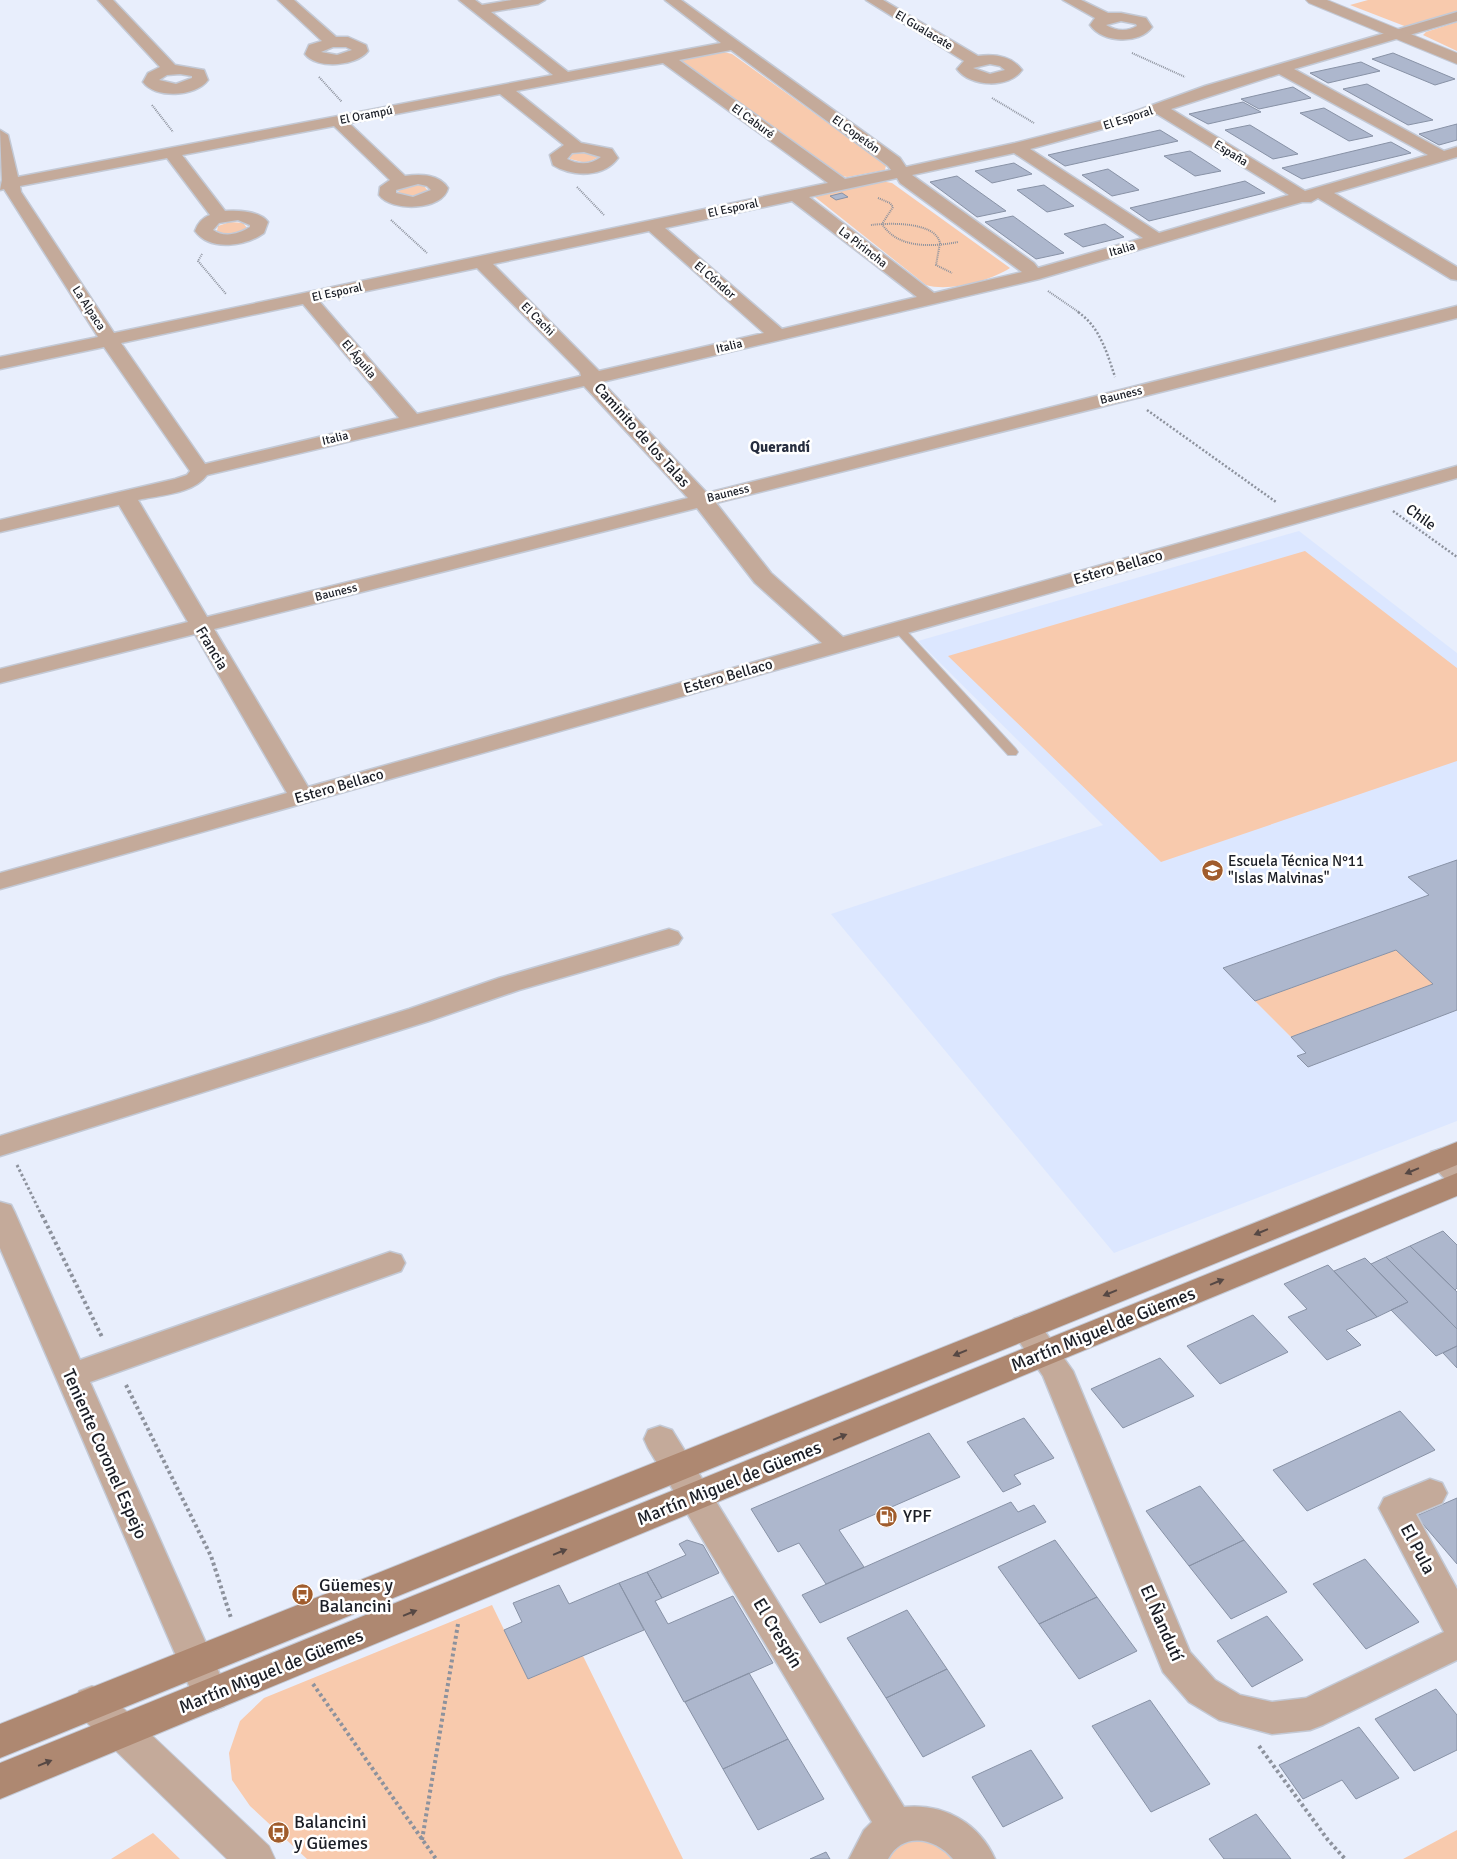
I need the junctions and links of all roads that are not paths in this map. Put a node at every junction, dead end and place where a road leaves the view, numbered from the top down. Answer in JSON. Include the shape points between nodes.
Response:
{"nodes":[{"id":1,"x":105,"y":0,"type":"edge"},
{"id":2,"x":286,"y":0,"type":"edge"},
{"id":3,"x":466,"y":0,"type":"edge"},
{"id":4,"x":538,"y":0,"type":"edge"},
{"id":5,"x":672,"y":0,"type":"edge"},
{"id":6,"x":873,"y":0,"type":"edge"},
{"id":7,"x":1070,"y":0,"type":"edge"},
{"id":8,"x":1314,"y":0,"type":"edge"},
{"id":9,"x":478,"y":10,"type":"junction"},
{"id":10,"x":1457,"y":16,"type":"edge"},
{"id":11,"x":1108,"y":25,"type":"road end"},
{"id":12,"x":1399,"y":35,"type":"junction"},
{"id":13,"x":332,"y":42,"type":"junction"},
{"id":14,"x":733,"y":45,"type":"junction"},
{"id":15,"x":666,"y":58,"type":"junction"},
{"id":16,"x":1457,"y":59,"type":"edge"},
{"id":17,"x":975,"y":61,"type":"junction"},
{"id":18,"x":1282,"y":69,"type":"junction"},
{"id":19,"x":171,"y":70,"type":"junction"},
{"id":20,"x":565,"y":77,"type":"junction"},
{"id":21,"x":502,"y":88,"type":"junction"},
{"id":22,"x":1158,"y":108,"type":"junction"},
{"id":23,"x":337,"y":120,"type":"junction"},
{"id":24,"x":0,"y":136,"type":"edge"},
{"id":25,"x":576,"y":147,"type":"junction"},
{"id":26,"x":1017,"y":148,"type":"junction"},
{"id":27,"x":178,"y":150,"type":"junction"},
{"id":28,"x":1449,"y":154,"type":"edge"},
{"id":29,"x":902,"y":172,"type":"junction"},
{"id":30,"x":400,"y":181,"type":"junction"},
{"id":31,"x":6,"y":184,"type":"edge"},
{"id":32,"x":840,"y":184,"type":"junction"},
{"id":33,"x":1322,"y":193,"type":"junction"},
{"id":34,"x":795,"y":194,"type":"junction"},
{"id":35,"x":1305,"y":198,"type":"junction"},
{"id":36,"x":221,"y":217,"type":"junction"},
{"id":37,"x":652,"y":225,"type":"junction"},
{"id":38,"x":1157,"y":239,"type":"junction"},
{"id":39,"x":481,"y":262,"type":"junction"},
{"id":40,"x":1033,"y":275,"type":"junction"},
{"id":41,"x":1457,"y":275,"type":"edge"},
{"id":42,"x":308,"y":299,"type":"junction"},
{"id":43,"x":931,"y":300,"type":"junction"},
{"id":44,"x":1457,"y":312,"type":"edge"},
{"id":45,"x":778,"y":335,"type":"junction"},
{"id":46,"x":110,"y":341,"type":"junction"},
{"id":47,"x":0,"y":362,"type":"edge"},
{"id":48,"x":591,"y":377,"type":"junction"},
{"id":49,"x":411,"y":420,"type":"junction"},
{"id":50,"x":200,"y":471,"type":"junction"},
{"id":51,"x":1457,"y":472,"type":"edge"},
{"id":52,"x":126,"y":498,"type":"junction"},
{"id":53,"x":702,"y":500,"type":"junction"},
{"id":54,"x":0,"y":526,"type":"edge"},
{"id":55,"x":199,"y":626,"type":"junction"},
{"id":56,"x":898,"y":628,"type":"junction"},
{"id":57,"x":838,"y":645,"type":"junction"},
{"id":58,"x":0,"y":676,"type":"edge"},
{"id":59,"x":1012,"y":752,"type":"dead end"},
{"id":60,"x":300,"y":796,"type":"junction"},
{"id":61,"x":0,"y":881,"type":"edge"},
{"id":62,"x":669,"y":938,"type":"dead end"},
{"id":63,"x":0,"y":1146,"type":"edge"},
{"id":64,"x":1453,"y":1167,"type":"edge"},
{"id":65,"x":0,"y":1213,"type":"edge"},
{"id":66,"x":390,"y":1263,"type":"dead end"},
{"id":67,"x":1035,"y":1340,"type":"junction"},
{"id":68,"x":71,"y":1376,"type":"junction"},
{"id":69,"x":669,"y":1453,"type":"junction"},
{"id":70,"x":1430,"y":1493,"type":"dead end"},
{"id":71,"x":695,"y":1496,"type":"junction"},
{"id":72,"x":1457,"y":1622,"type":"edge"},
{"id":73,"x":1457,"y":1643,"type":"edge"},
{"id":74,"x":196,"y":1662,"type":"junction"},
{"id":75,"x":211,"y":1695,"type":"junction"},
{"id":76,"x":92,"y":1703,"type":"junction"},
{"id":77,"x":122,"y":1732,"type":"junction"},
{"id":78,"x":0,"y":1741,"type":"edge"},
{"id":79,"x":0,"y":1781,"type":"edge"},
{"id":80,"x":896,"y":1827,"type":"junction"},
{"id":81,"x":255,"y":1859,"type":"edge"},
{"id":82,"x":868,"y":1859,"type":"edge"},
{"id":83,"x":976,"y":1859,"type":"edge"}],
"edges":[{"from":1,"to":19,"type":"street"},
{"from":2,"to":13,"type":"street"},
{"from":3,"to":9,"type":"street"},
{"from":4,"to":9,"type":"street"},
{"from":5,"to":14,"type":"street","name":"El Copetón"},
{"from":6,"to":17,"type":"street","name":"El Gualacate"},
{"from":7,"to":11,"type":"street"},
{"from":8,"to":12,"type":"street"},
{"from":9,"to":20,"type":"street"},
{"from":10,"to":12,"type":"street","name":"El Esporal"},
{"from":12,"to":16,"type":"street"},
{"from":12,"to":18,"type":"street","name":"El Esporal"},
{"from":13,"to":13,"type":"street","via":[[354,43],[361,48],[345,58],[328,59],[316,56],[312,51],[318,45]]},
{"from":14,"to":15,"type":"street","name":"El Orampú"},
{"from":14,"to":29,"type":"street","name":"El Copetón","via":[[894,162]]},
{"from":15,"to":20,"type":"street","name":"El Orampú"},
{"from":15,"to":32,"type":"street","name":"El Caburé"},
{"from":17,"to":17,"type":"street","name":"El Gualacate","via":[[998,60],[1010,64],[1014,70],[1002,77],[979,77],[965,69]]},
{"from":18,"to":22,"type":"street","name":"El Esporal"},
{"from":18,"to":28,"type":"street"},
{"from":19,"to":19,"type":"street","via":[[194,71],[200,80],[183,87],[166,88],[154,85],[150,79]]},
{"from":20,"to":21,"type":"street","name":"El Orampú"},
{"from":21,"to":23,"type":"street","name":"El Orampú"},
{"from":21,"to":25,"type":"street"},
{"from":22,"to":26,"type":"street","name":"El Esporal"},
{"from":22,"to":35,"type":"street","name":"España"},
{"from":23,"to":27,"type":"street","name":"El Orampú"},
{"from":23,"to":30,"type":"street"},
{"from":24,"to":31,"type":"street","name":"La Alpaca"},
{"from":25,"to":25,"type":"street","via":[[601,149],[610,158],[602,165],[577,168],[563,164],[557,158],[562,152]]},
{"from":26,"to":29,"type":"street","name":"El Esporal"},
{"from":26,"to":38,"type":"street"},
{"from":27,"to":31,"type":"street","name":"El Orampú"},
{"from":27,"to":36,"type":"street"},
{"from":28,"to":33,"type":"street","name":"Italia"},
{"from":29,"to":32,"type":"street","name":"El Esporal"},
{"from":29,"to":40,"type":"street","name":"El Copetón","via":[[906,179],[1028,267]]},
{"from":30,"to":30,"type":"street","via":[[426,180],[440,188],[430,198],[414,202],[398,200],[386,191]]},
{"from":31,"to":46,"type":"street","name":"La Alpaca"},
{"from":32,"to":34,"type":"street","name":"El Esporal"},
{"from":33,"to":35,"type":"street","name":"Italia"},
{"from":33,"to":41,"type":"street"},
{"from":34,"to":37,"type":"street","name":"El Esporal"},
{"from":34,"to":43,"type":"street","name":"La Pirincha"},
{"from":35,"to":38,"type":"street","name":"Italia"},
{"from":36,"to":36,"type":"street","via":[[247,216],[260,225],[254,233],[230,239],[207,234],[204,227],[207,223]]},
{"from":37,"to":39,"type":"street","name":"El Esporal"},
{"from":37,"to":45,"type":"street","name":"El Cóndor"},
{"from":38,"to":40,"type":"street","name":"Italia"},
{"from":39,"to":42,"type":"street","name":"El Esporal"},
{"from":39,"to":48,"type":"street","name":"El Cachi","via":[[589,370]]},
{"from":40,"to":43,"type":"street","name":"Italia"},
{"from":42,"to":46,"type":"street","name":"El Esporal"},
{"from":42,"to":49,"type":"street","name":"El Águila"},
{"from":43,"to":45,"type":"street","name":"Italia"},
{"from":44,"to":53,"type":"street","name":"Bauness"},
{"from":45,"to":48,"type":"street","name":"Italia"},
{"from":46,"to":47,"type":"street","name":"El Esporal"},
{"from":46,"to":50,"type":"street","name":"La Alpaca"},
{"from":48,"to":49,"type":"street","name":"Italia"},
{"from":48,"to":53,"type":"street","name":"Caminito de los Talas","via":[[594,387]]},
{"from":49,"to":50,"type":"street","name":"Italia"},
{"from":50,"to":52,"type":"street","name":"Italia","via":[[182,484]]},
{"from":51,"to":56,"type":"street","name":"Estero Bellaco"},
{"from":52,"to":54,"type":"street","name":"Italia"},
{"from":52,"to":55,"type":"street","name":"Francia"},
{"from":53,"to":55,"type":"street","name":"Bauness"},
{"from":53,"to":57,"type":"street","name":"Caminito de los Talas","via":[[762,578]]},
{"from":55,"to":58,"type":"street","name":"Bauness"},
{"from":55,"to":60,"type":"street","name":"Francia"},
{"from":56,"to":57,"type":"street","name":"Estero Bellaco"},
{"from":56,"to":59,"type":"lane"},
{"from":57,"to":60,"type":"street","name":"Estero Bellaco"},
{"from":60,"to":61,"type":"street","name":"Estero Bellaco"},
{"from":62,"to":63,"type":"street","via":[[509,984]]},
{"from":64,"to":67,"type":"main road","name":"Martín Miguel de Güemes"},
{"from":65,"to":68,"type":"street","name":"Teniente Coronel Espejo"},
{"from":66,"to":68,"type":"street"},
{"from":67,"to":69,"type":"main road","name":"Martín Miguel de Güemes","one_way":true},
{"from":71,"to":67,"type":"main road","name":"Martín Miguel de Güemes","one_way":true},
{"from":67,"to":73,"type":"street","name":"El Ñandutí","via":[[1057,1371],[1176,1661],[1202,1691],[1232,1709],[1272,1718],[1310,1714]]},
{"from":68,"to":74,"type":"street","name":"Teniente Coronel Espejo"},
{"from":69,"to":71,"type":"street","name":"El Crespín"},
{"from":69,"to":74,"type":"main road","name":"Martín Miguel de Güemes"},
{"from":70,"to":72,"type":"street","name":"El Pula","via":[[1396,1508]]},
{"from":75,"to":71,"type":"main road","name":"Martín Miguel de Güemes","one_way":true},
{"from":71,"to":80,"type":"street","name":"El Crespín"},
{"from":74,"to":75,"type":"street","name":"Teniente Coronel Espejo"},
{"from":74,"to":76,"type":"main road","name":"Martín Miguel de Güemes"},
{"from":75,"to":77,"type":"main road","name":"Martín Miguel de Güemes"},
{"from":76,"to":77,"type":"street"},
{"from":76,"to":78,"type":"main road","name":"Martín Miguel de Güemes"},
{"from":79,"to":77,"type":"main road","name":"Martín Miguel de Güemes","one_way":true},
{"from":77,"to":81,"type":"street"},
{"from":80,"to":82,"type":"street","via":[[882,1837]]},
{"from":80,"to":83,"type":"street","via":[[934,1824],[967,1844]]}]}
